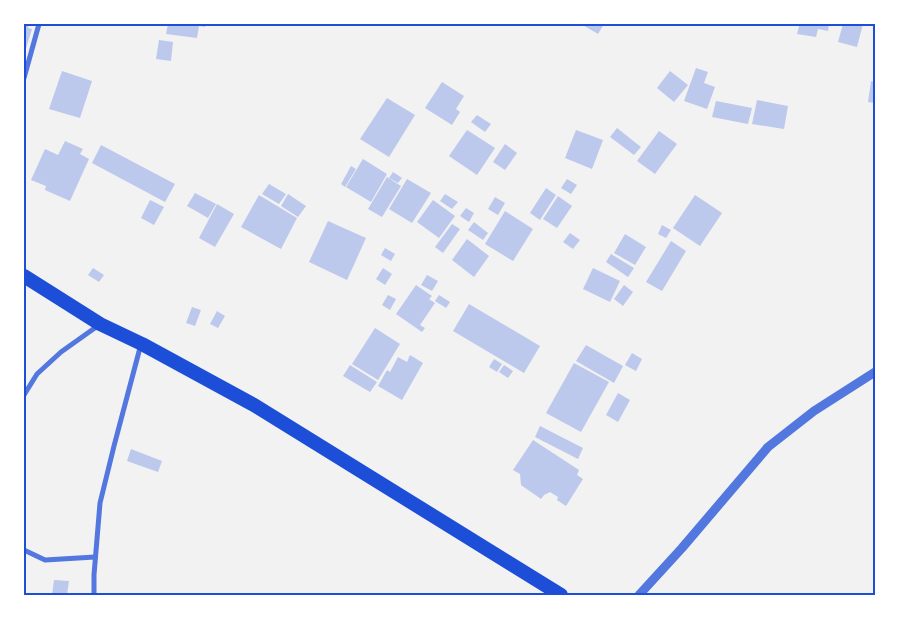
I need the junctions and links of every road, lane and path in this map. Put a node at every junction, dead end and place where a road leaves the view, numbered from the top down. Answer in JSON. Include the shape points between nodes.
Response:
{"nodes":[{"id":1,"x":39,"y":24,"type":"edge"},
{"id":2,"x":24,"y":78,"type":"edge"},
{"id":3,"x":24,"y":276,"type":"edge"},
{"id":4,"x":100,"y":324,"type":"junction"},
{"id":5,"x":142,"y":344,"type":"junction"},
{"id":6,"x":875,"y":372,"type":"edge"},
{"id":7,"x":24,"y":395,"type":"edge"},
{"id":8,"x":24,"y":550,"type":"edge"},
{"id":9,"x":95,"y":557,"type":"junction"},
{"id":10,"x":94,"y":595,"type":"edge"},
{"id":11,"x":561,"y":595,"type":"edge"},
{"id":12,"x":639,"y":595,"type":"edge"}],
"edges":[{"from":1,"to":2,"type":"street"},
{"from":3,"to":4,"type":"highway"},
{"from":4,"to":5,"type":"highway"},
{"from":4,"to":7,"type":"street","via":[[37,374]]},
{"from":5,"to":9,"type":"street","via":[[100,503]]},
{"from":5,"to":11,"type":"highway","via":[[254,405]]},
{"from":6,"to":12,"type":"street","via":[[814,411],[768,447]]},
{"from":8,"to":9,"type":"street","via":[[45,560]]},
{"from":9,"to":10,"type":"street"}]}
